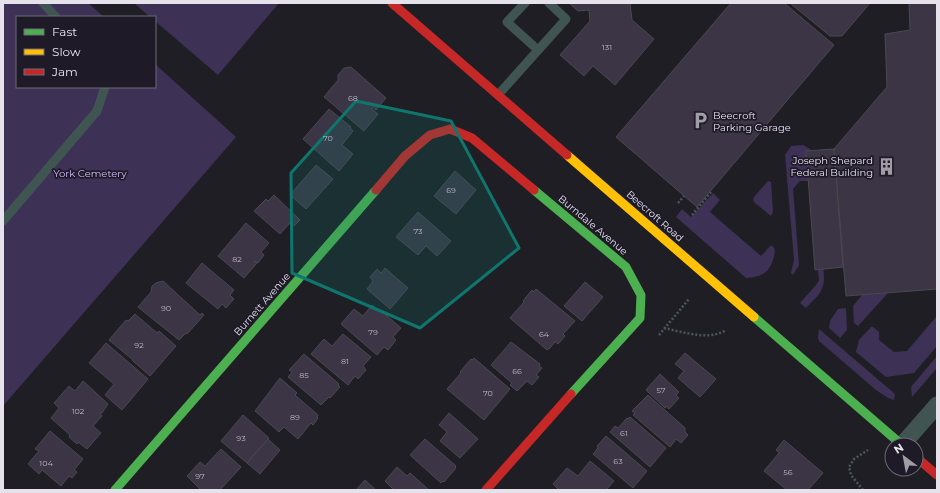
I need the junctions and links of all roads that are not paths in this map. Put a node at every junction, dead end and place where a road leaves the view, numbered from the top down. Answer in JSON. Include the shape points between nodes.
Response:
{"nodes":[{"id":1,"x":43,"y":3,"type":"edge"},
{"id":2,"x":392,"y":3,"type":"edge"},
{"id":3,"x":525,"y":3,"type":"edge"},
{"id":4,"x":549,"y":3,"type":"edge"},
{"id":5,"x":55,"y":16,"type":"edge"},
{"id":6,"x":538,"y":50,"type":"junction"},
{"id":7,"x":105,"y":88,"type":"edge"},
{"id":8,"x":498,"y":95,"type":"junction"},
{"id":9,"x":430,"y":135,"type":"joint"},
{"id":10,"x":3,"y":221,"type":"edge"},
{"id":11,"x":937,"y":405,"type":"edge"},
{"id":12,"x":893,"y":437,"type":"edge"},
{"id":13,"x":909,"y":437,"type":"edge"},
{"id":14,"x":924,"y":464,"type":"edge"},
{"id":15,"x":937,"y":475,"type":"edge"},
{"id":16,"x":115,"y":490,"type":"edge"},
{"id":17,"x":486,"y":490,"type":"edge"}],
"edges":[{"from":1,"to":5,"type":"lane"},
{"from":2,"to":8,"type":"street","name":"Beecroft Road"},
{"from":3,"to":6,"type":"lane","via":[[507,22]]},
{"from":4,"to":6,"type":"lane","via":[[566,19]]},
{"from":6,"to":8,"type":"lane"},
{"from":7,"to":10,"type":"lane","via":[[97,111]]},
{"from":8,"to":12,"type":"street","name":"Beecroft Road"},
{"from":9,"to":16,"type":"street","name":"Burnett Avenue","via":[[405,156]]},
{"from":9,"to":17,"type":"street","name":"Burndale Avenue","via":[[450,129],[472,138],[626,267],[641,295],[640,318]]},
{"from":11,"to":13,"type":"street"},
{"from":14,"to":15,"type":"street"}]}
